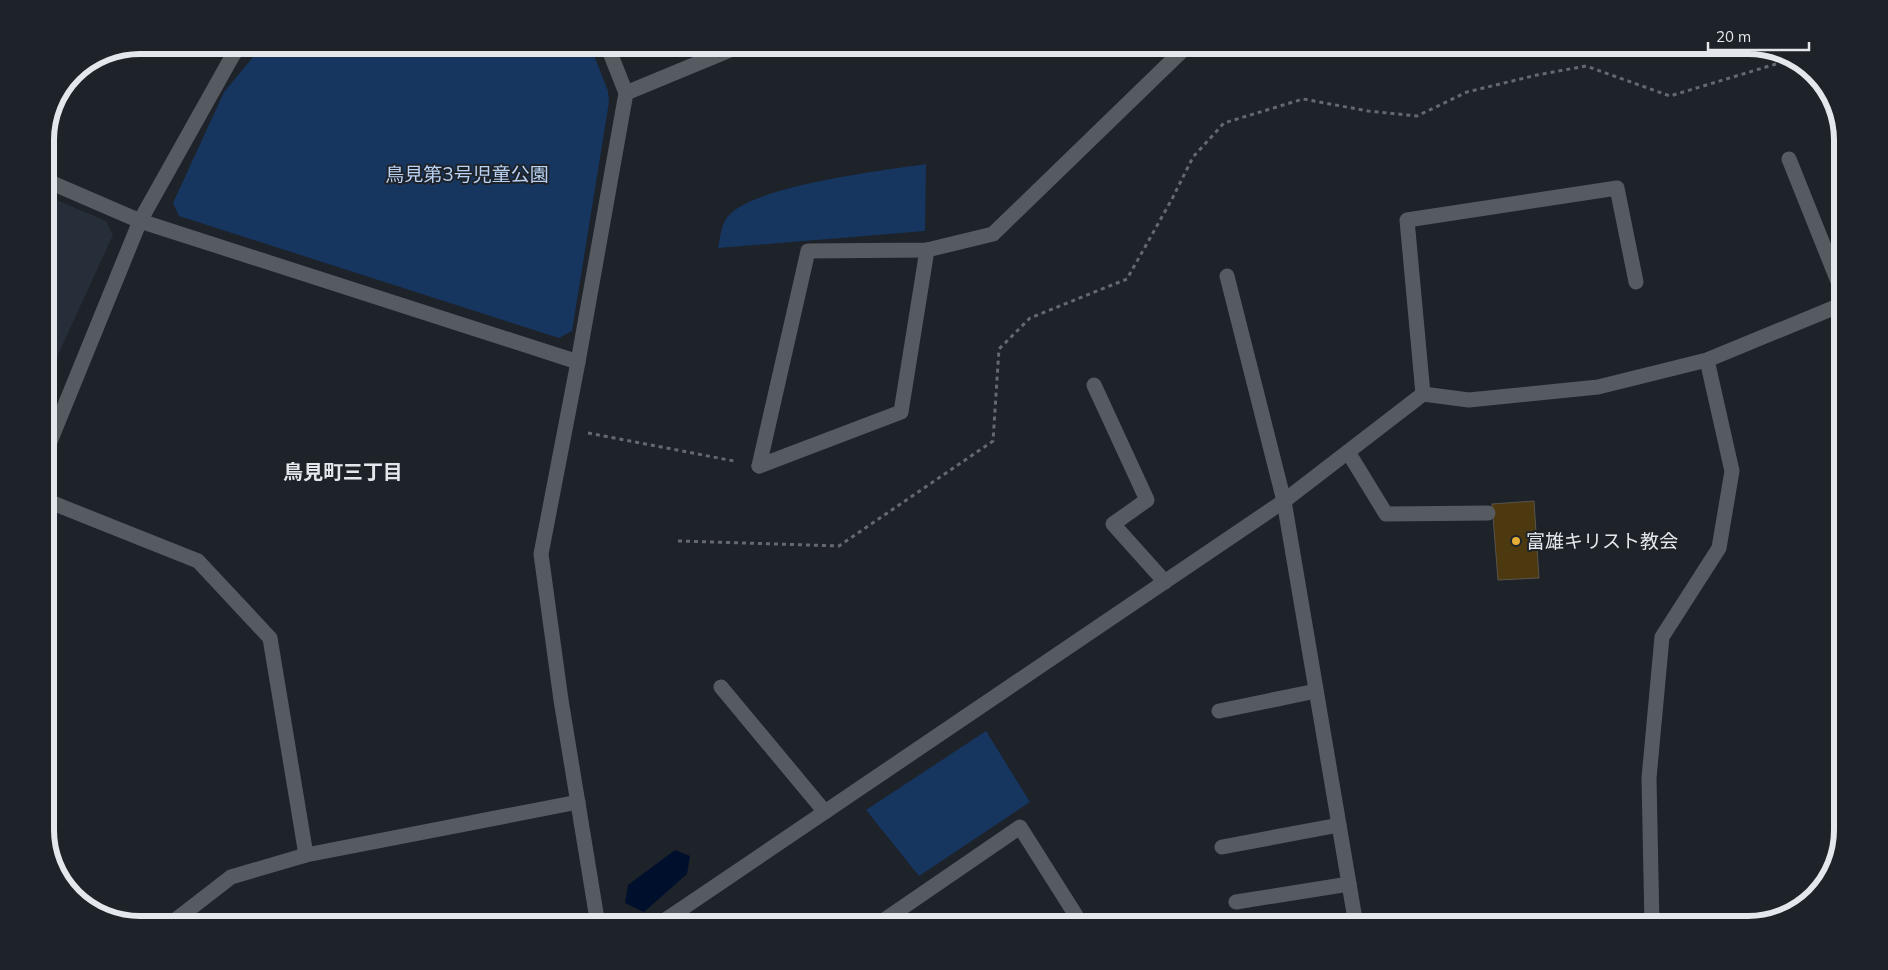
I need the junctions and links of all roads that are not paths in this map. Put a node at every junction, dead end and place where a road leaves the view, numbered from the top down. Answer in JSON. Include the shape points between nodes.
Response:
{"nodes":[{"id":1,"x":234,"y":54,"type":"edge"},
{"id":2,"x":611,"y":54,"type":"edge"},
{"id":3,"x":720,"y":54,"type":"edge"},
{"id":4,"x":1179,"y":54,"type":"edge"},
{"id":5,"x":626,"y":93,"type":"junction"},
{"id":6,"x":1789,"y":159,"type":"dead end"},
{"id":7,"x":54,"y":184,"type":"edge"},
{"id":8,"x":140,"y":221,"type":"junction"},
{"id":9,"x":928,"y":250,"type":"junction"},
{"id":10,"x":1834,"y":272,"type":"edge"},
{"id":11,"x":1227,"y":276,"type":"dead end"},
{"id":12,"x":1636,"y":282,"type":"dead end"},
{"id":13,"x":1834,"y":308,"type":"edge"},
{"id":14,"x":1707,"y":360,"type":"junction"},
{"id":15,"x":578,"y":362,"type":"junction"},
{"id":16,"x":1094,"y":385,"type":"dead end"},
{"id":17,"x":1423,"y":394,"type":"junction"},
{"id":18,"x":54,"y":432,"type":"edge"},
{"id":19,"x":1348,"y":452,"type":"junction"},
{"id":20,"x":1284,"y":501,"type":"junction"},
{"id":21,"x":54,"y":504,"type":"edge"},
{"id":22,"x":1488,"y":513,"type":"dead end"},
{"id":23,"x":1165,"y":582,"type":"junction"},
{"id":24,"x":721,"y":687,"type":"dead end"},
{"id":25,"x":1316,"y":691,"type":"junction"},
{"id":26,"x":1219,"y":711,"type":"dead end"},
{"id":27,"x":578,"y":802,"type":"junction"},
{"id":28,"x":825,"y":812,"type":"junction"},
{"id":29,"x":1339,"y":825,"type":"junction"},
{"id":30,"x":1222,"y":847,"type":"dead end"},
{"id":31,"x":306,"y":855,"type":"junction"},
{"id":32,"x":1349,"y":884,"type":"junction"},
{"id":33,"x":1236,"y":902,"type":"dead end"},
{"id":34,"x":181,"y":916,"type":"edge"},
{"id":35,"x":597,"y":916,"type":"edge"},
{"id":36,"x":671,"y":916,"type":"edge"},
{"id":37,"x":890,"y":916,"type":"edge"},
{"id":38,"x":1076,"y":916,"type":"edge"},
{"id":39,"x":1354,"y":916,"type":"edge"},
{"id":40,"x":1652,"y":916,"type":"edge"}],
"edges":[{"from":1,"to":8,"type":"street"},
{"from":2,"to":5,"type":"street"},
{"from":3,"to":5,"type":"street"},
{"from":4,"to":9,"type":"street","via":[[993,234]]},
{"from":5,"to":15,"type":"street"},
{"from":6,"to":10,"type":"street"},
{"from":7,"to":8,"type":"street"},
{"from":8,"to":15,"type":"street"},
{"from":8,"to":18,"type":"street"},
{"from":9,"to":9,"type":"street","via":[[901,412],[759,466],[808,251]]},
{"from":11,"to":20,"type":"street"},
{"from":12,"to":17,"type":"street","via":[[1618,188],[1407,220]]},
{"from":13,"to":14,"type":"street"},
{"from":14,"to":17,"type":"street","via":[[1598,387],[1469,400]]},
{"from":14,"to":40,"type":"street","via":[[1732,472],[1719,548],[1662,637],[1649,778]]},
{"from":15,"to":27,"type":"street","via":[[541,554]]},
{"from":16,"to":23,"type":"street","via":[[1147,500],[1113,524]]},
{"from":17,"to":19,"type":"street"},
{"from":19,"to":20,"type":"street"},
{"from":19,"to":22,"type":"street","via":[[1386,514]]},
{"from":20,"to":23,"type":"street"},
{"from":20,"to":25,"type":"street"},
{"from":21,"to":31,"type":"street","via":[[198,562],[270,638]]},
{"from":23,"to":28,"type":"street"},
{"from":24,"to":28,"type":"street"},
{"from":25,"to":26,"type":"street"},
{"from":25,"to":29,"type":"street"},
{"from":27,"to":31,"type":"street"},
{"from":27,"to":35,"type":"street"},
{"from":28,"to":36,"type":"street"},
{"from":29,"to":30,"type":"street"},
{"from":29,"to":32,"type":"street"},
{"from":31,"to":34,"type":"street","via":[[231,877]]},
{"from":32,"to":33,"type":"street"},
{"from":32,"to":39,"type":"street"},
{"from":37,"to":38,"type":"street","via":[[1020,827]]}]}
